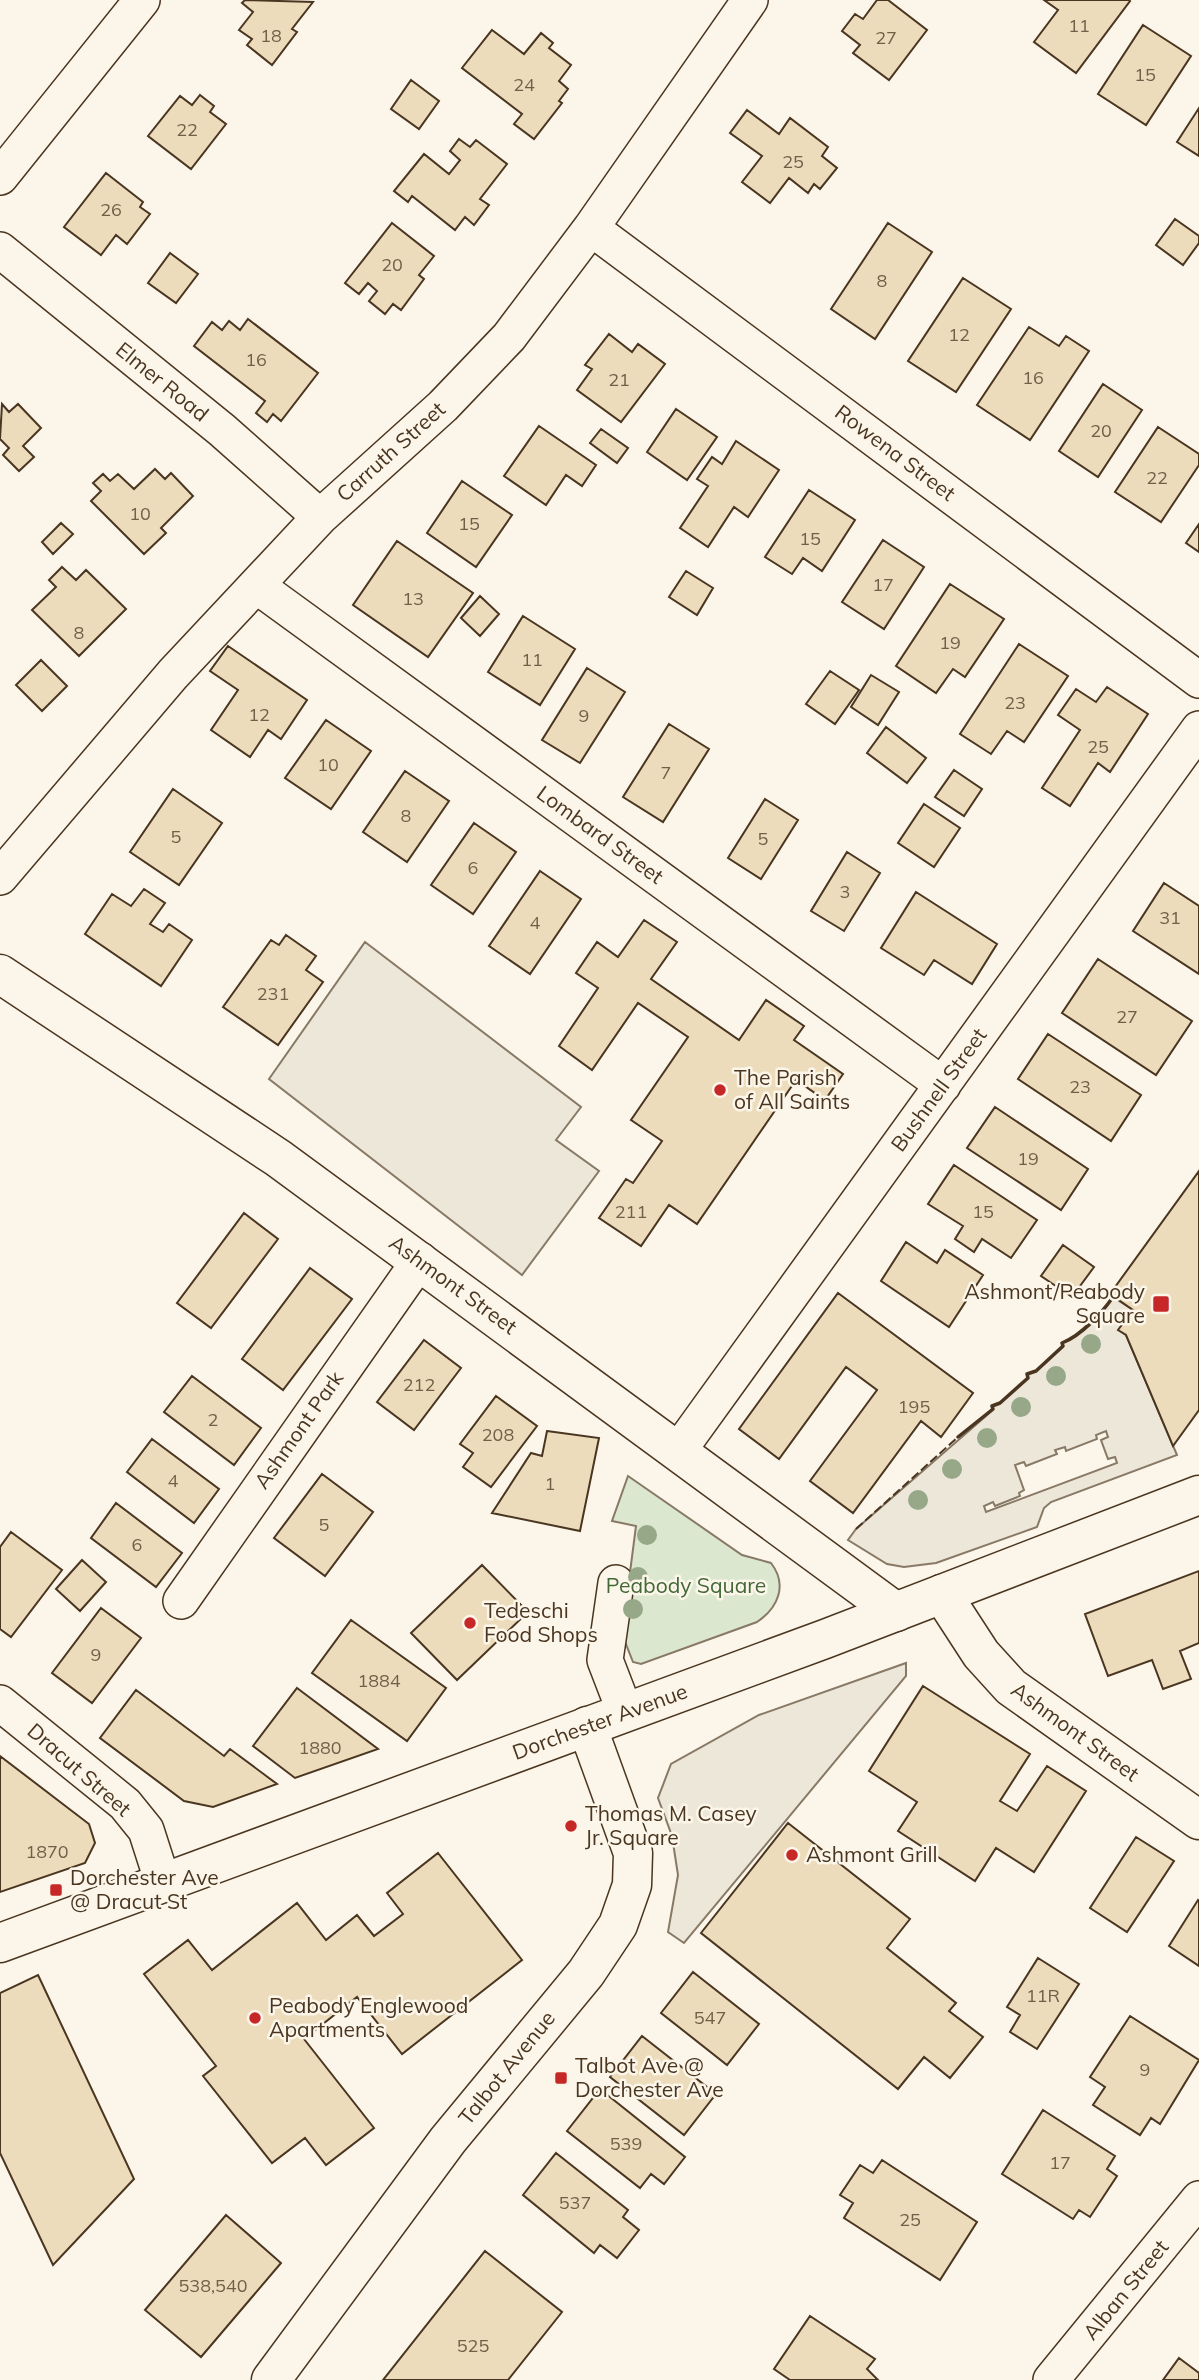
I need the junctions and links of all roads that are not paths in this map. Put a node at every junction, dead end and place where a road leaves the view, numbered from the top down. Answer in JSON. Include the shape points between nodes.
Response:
{"nodes":[{"id":1,"x":142,"y":0,"type":"edge"},
{"id":2,"x":750,"y":0,"type":"edge"},
{"id":3,"x":0,"y":177,"type":"edge"},
{"id":4,"x":591,"y":228,"type":"junction"},
{"id":5,"x":0,"y":250,"type":"edge"},
{"id":6,"x":320,"y":517,"type":"junction"},
{"id":7,"x":257,"y":586,"type":"junction"},
{"id":8,"x":1199,"y":680,"type":"edge"},
{"id":9,"x":1199,"y":729,"type":"edge"},
{"id":10,"x":0,"y":877,"type":"edge"},
{"id":11,"x":0,"y":974,"type":"edge"},
{"id":12,"x":943,"y":1085,"type":"junction"},
{"id":13,"x":420,"y":1260,"type":"junction"},
{"id":14,"x":679,"y":1450,"type":"junction"},
{"id":15,"x":1199,"y":1495,"type":"edge"},
{"id":16,"x":616,"y":1583,"type":"dead end"},
{"id":17,"x":942,"y":1594,"type":"junction"},
{"id":18,"x":181,"y":1601,"type":"dead end"},
{"id":19,"x":895,"y":1612,"type":"junction"},
{"id":20,"x":0,"y":1703,"type":"edge"},
{"id":21,"x":625,"y":1712,"type":"junction"},
{"id":22,"x":587,"y":1726,"type":"junction"},
{"id":23,"x":1199,"y":1821,"type":"edge"},
{"id":24,"x":163,"y":1883,"type":"junction"},
{"id":25,"x":0,"y":1943,"type":"edge"},
{"id":26,"x":1199,"y":2199,"type":"edge"},
{"id":27,"x":271,"y":2380,"type":"edge"},
{"id":28,"x":1051,"y":2380,"type":"edge"}],
"edges":[{"from":1,"to":3,"type":"street"},
{"from":2,"to":4,"type":"street","name":"Carruth Street"},
{"from":4,"to":6,"type":"street","name":"Carruth Street","via":[[509,337],[443,406]]},
{"from":4,"to":8,"type":"street","name":"Rowena Street"},
{"from":5,"to":6,"type":"street","name":"Elmer Road","via":[[222,430]]},
{"from":6,"to":7,"type":"street","name":"Carruth Street"},
{"from":7,"to":10,"type":"street","name":"Carruth Street","via":[[173,674]]},
{"from":7,"to":12,"type":"street","name":"Lombard Street"},
{"from":9,"to":12,"type":"street","name":"Bushnell Street"},
{"from":11,"to":13,"type":"main road","name":"Ashmont Street","via":[[221,1118]]},
{"from":12,"to":14,"type":"street","name":"Bushnell Street"},
{"from":13,"to":14,"type":"main road","name":"Ashmont Street"},
{"from":13,"to":18,"type":"street","name":"Ashmont Park"},
{"from":14,"to":19,"type":"main road","name":"Ashmont Street"},
{"from":15,"to":17,"type":"main road","name":"Dorchester Avenue"},
{"from":16,"to":21,"type":"street","via":[[605,1660]]},
{"from":17,"to":19,"type":"main road","name":"Dorchester Avenue"},
{"from":17,"to":23,"type":"main road","name":"Ashmont Street","via":[[981,1654],[1011,1687]]},
{"from":19,"to":21,"type":"main road","name":"Dorchester Avenue"},
{"from":20,"to":24,"type":"street","name":"Dracut Street","via":[[125,1804],[146,1830]]},
{"from":21,"to":22,"type":"main road","name":"Dorchester Avenue"},
{"from":22,"to":24,"type":"main road","name":"Dorchester Avenue"},
{"from":22,"to":27,"type":"main road","name":"Talbot Avenue","via":[[633,1853],[632,1885],[618,1925],[586,1973],[448,2140]]},
{"from":24,"to":25,"type":"main road","name":"Dorchester Avenue"},
{"from":26,"to":28,"type":"street","name":"Alban Street"}]}
